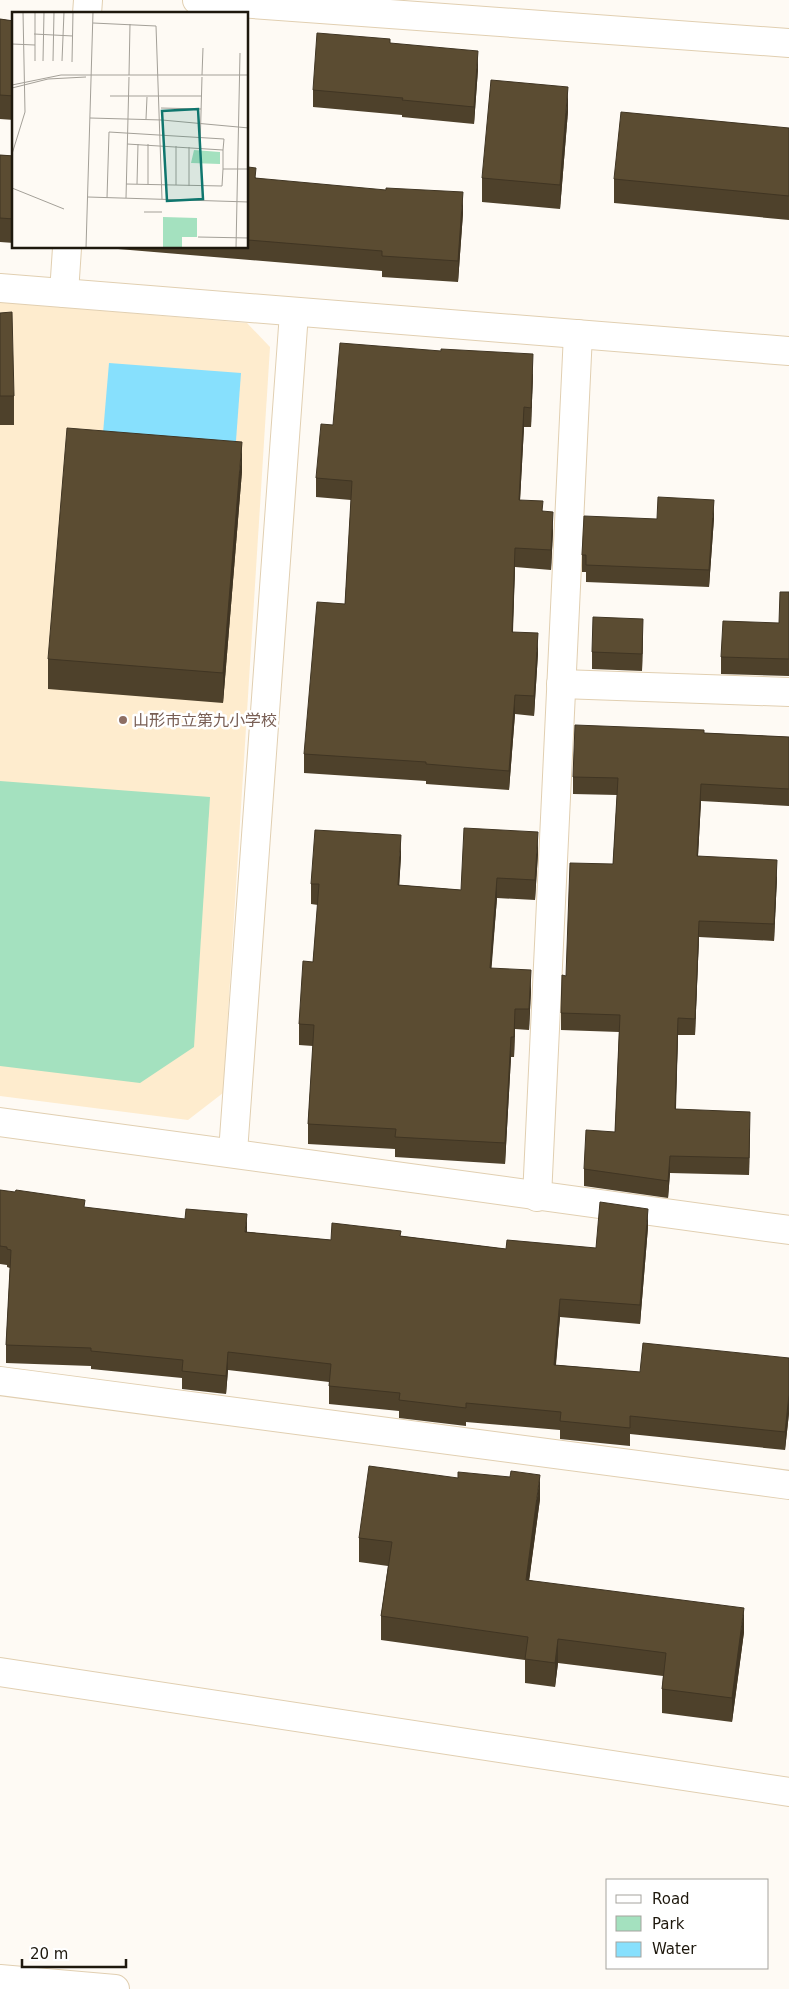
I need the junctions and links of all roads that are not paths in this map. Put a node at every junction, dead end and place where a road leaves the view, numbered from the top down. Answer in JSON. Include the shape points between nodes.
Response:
{"nodes":[{"id":1,"x":197,"y":0,"type":"edge"},
{"id":2,"x":789,"y":43,"type":"edge"},
{"id":3,"x":67,"y":249,"type":"edge"},
{"id":4,"x":0,"y":288,"type":"edge"},
{"id":5,"x":64,"y":293,"type":"junction"},
{"id":6,"x":294,"y":313,"type":"junction"},
{"id":7,"x":578,"y":334,"type":"junction"},
{"id":8,"x":789,"y":351,"type":"edge"},
{"id":9,"x":561,"y":684,"type":"junction"},
{"id":10,"x":789,"y":692,"type":"edge"},
{"id":11,"x":0,"y":1122,"type":"edge"},
{"id":12,"x":233,"y":1152,"type":"junction"},
{"id":13,"x":537,"y":1197,"type":"junction"},
{"id":14,"x":789,"y":1230,"type":"edge"},
{"id":15,"x":0,"y":1380,"type":"edge"},
{"id":16,"x":789,"y":1485,"type":"edge"},
{"id":17,"x":0,"y":1672,"type":"edge"},
{"id":18,"x":789,"y":1792,"type":"edge"},
{"id":19,"x":0,"y":1979,"type":"edge"},
{"id":20,"x":115,"y":1989,"type":"edge"}],
"edges":[{"from":1,"to":2,"type":"street"},
{"from":3,"to":5,"type":"street"},
{"from":4,"to":5,"type":"street"},
{"from":5,"to":6,"type":"street"},
{"from":6,"to":7,"type":"street"},
{"from":6,"to":12,"type":"street"},
{"from":7,"to":8,"type":"street"},
{"from":7,"to":9,"type":"street"},
{"from":9,"to":10,"type":"street"},
{"from":9,"to":13,"type":"street"},
{"from":11,"to":12,"type":"street"},
{"from":12,"to":13,"type":"street"},
{"from":13,"to":14,"type":"street"},
{"from":15,"to":16,"type":"street"},
{"from":17,"to":18,"type":"street"},
{"from":19,"to":20,"type":"street"}]}
